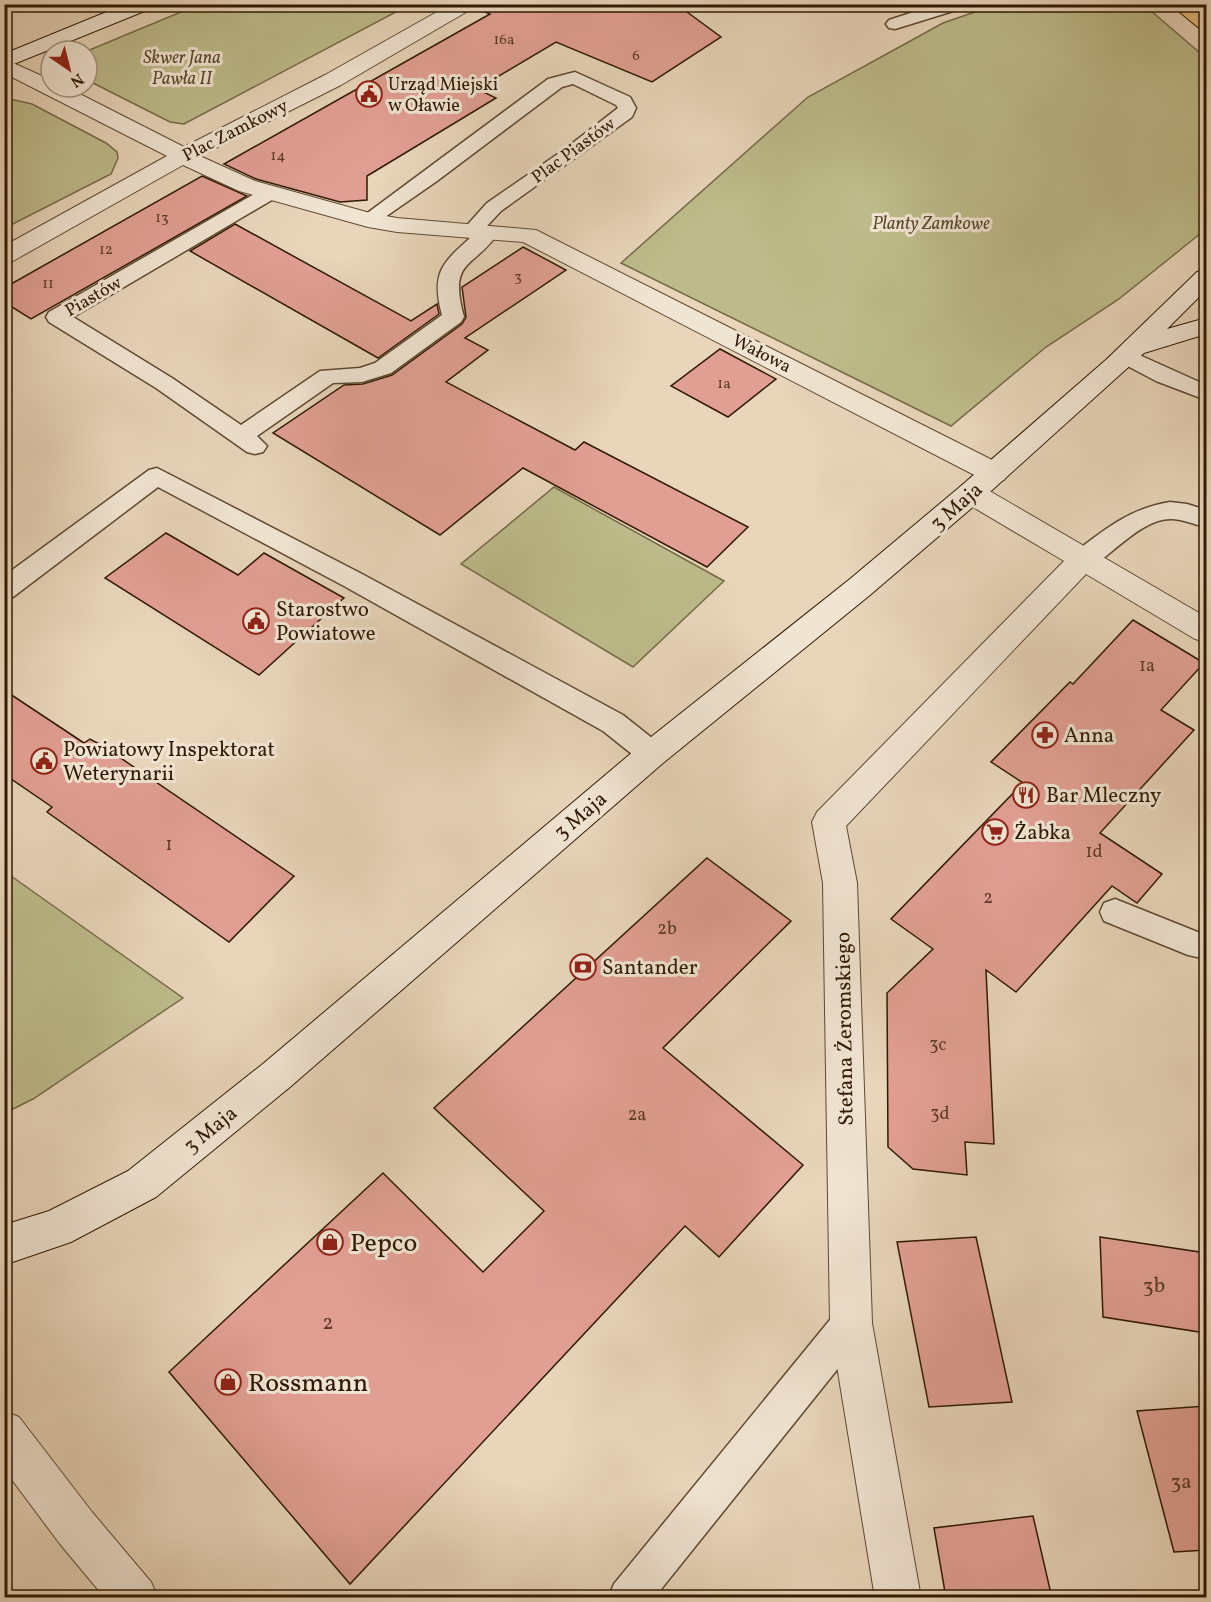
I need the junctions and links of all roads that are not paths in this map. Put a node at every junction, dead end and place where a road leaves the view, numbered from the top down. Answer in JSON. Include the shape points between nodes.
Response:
{"nodes":[{"id":1,"x":145,"y":4,"type":"edge"},
{"id":2,"x":466,"y":4,"type":"edge"},
{"id":3,"x":957,"y":4,"type":"edge"},
{"id":4,"x":1180,"y":4,"type":"edge"},
{"id":5,"x":895,"y":24,"type":"dead end"},
{"id":6,"x":1206,"y":24,"type":"edge"},
{"id":7,"x":4,"y":64,"type":"edge"},
{"id":8,"x":183,"y":156,"type":"junction"},
{"id":9,"x":270,"y":193,"type":"junction"},
{"id":10,"x":368,"y":219,"type":"junction"},
{"id":11,"x":480,"y":232,"type":"junction"},
{"id":12,"x":4,"y":256,"type":"edge"},
{"id":13,"x":1206,"y":277,"type":"edge"},
{"id":14,"x":1206,"y":326,"type":"edge"},
{"id":15,"x":1129,"y":351,"type":"junction"},
{"id":16,"x":1206,"y":393,"type":"edge"},
{"id":17,"x":983,"y":483,"type":"junction"},
{"id":18,"x":1206,"y":519,"type":"edge"},
{"id":19,"x":1083,"y":559,"type":"junction"},
{"id":20,"x":4,"y":590,"type":"edge"},
{"id":21,"x":1206,"y":631,"type":"edge"},
{"id":22,"x":652,"y":754,"type":"junction"},
{"id":23,"x":1115,"y":912,"type":"dead end"},
{"id":24,"x":1206,"y":946,"type":"edge"},
{"id":25,"x":4,"y":1245,"type":"edge"},
{"id":26,"x":851,"y":1323,"type":"junction"},
{"id":27,"x":4,"y":1432,"type":"edge"},
{"id":28,"x":135,"y":1598,"type":"edge"},
{"id":29,"x":628,"y":1598,"type":"edge"},
{"id":30,"x":898,"y":1598,"type":"edge"}],
"edges":[{"from":1,"to":7,"type":"street"},
{"from":2,"to":8,"type":"street","name":"Plac Zamkowy","via":[[333,80]]},
{"from":3,"to":5,"type":"lane"},
{"from":4,"to":6,"type":"main road"},
{"from":7,"to":8,"type":"street"},
{"from":8,"to":9,"type":"street"},
{"from":8,"to":12,"type":"street","name":"Plac Zamkowy"},
{"from":9,"to":10,"type":"street"},
{"from":9,"to":11,"type":"lane","name":"Piastów","via":[[57,316],[248,441],[328,376],[362,375],[382,368],[453,317],[447,294],[453,265]]},
{"from":10,"to":11,"type":"street"},
{"from":10,"to":11,"type":"lane","name":"Plac Piastów","via":[[555,83],[575,78],[623,101],[625,112],[494,207]]},
{"from":11,"to":17,"type":"street","name":"Wałowa","via":[[528,235]]},
{"from":13,"to":15,"type":"street","name":"3 Maja"},
{"from":14,"to":15,"type":"street","name":"3 Maja"},
{"from":15,"to":16,"type":"lane","via":[[1164,376]]},
{"from":15,"to":17,"type":"street","name":"3 Maja"},
{"from":17,"to":19,"type":"street","name":"Wałowa"},
{"from":17,"to":22,"type":"street","name":"3 Maja"},
{"from":18,"to":19,"type":"lane","via":[[1179,509],[1161,510],[1134,521]]},
{"from":19,"to":21,"type":"street","name":"Wałowa"},
{"from":19,"to":26,"type":"street","name":"Stefana Żeromskiego","via":[[829,822],[840,883]]},
{"from":20,"to":22,"type":"lane","via":[[157,476],[613,723]]},
{"from":22,"to":25,"type":"street","name":"3 Maja","via":[[278,1076],[142,1184],[57,1228]]},
{"from":23,"to":24,"type":"lane"},
{"from":26,"to":29,"type":"lane"},
{"from":26,"to":30,"type":"street","name":"Stefana Żeromskiego"},
{"from":27,"to":28,"type":"street"}]}
